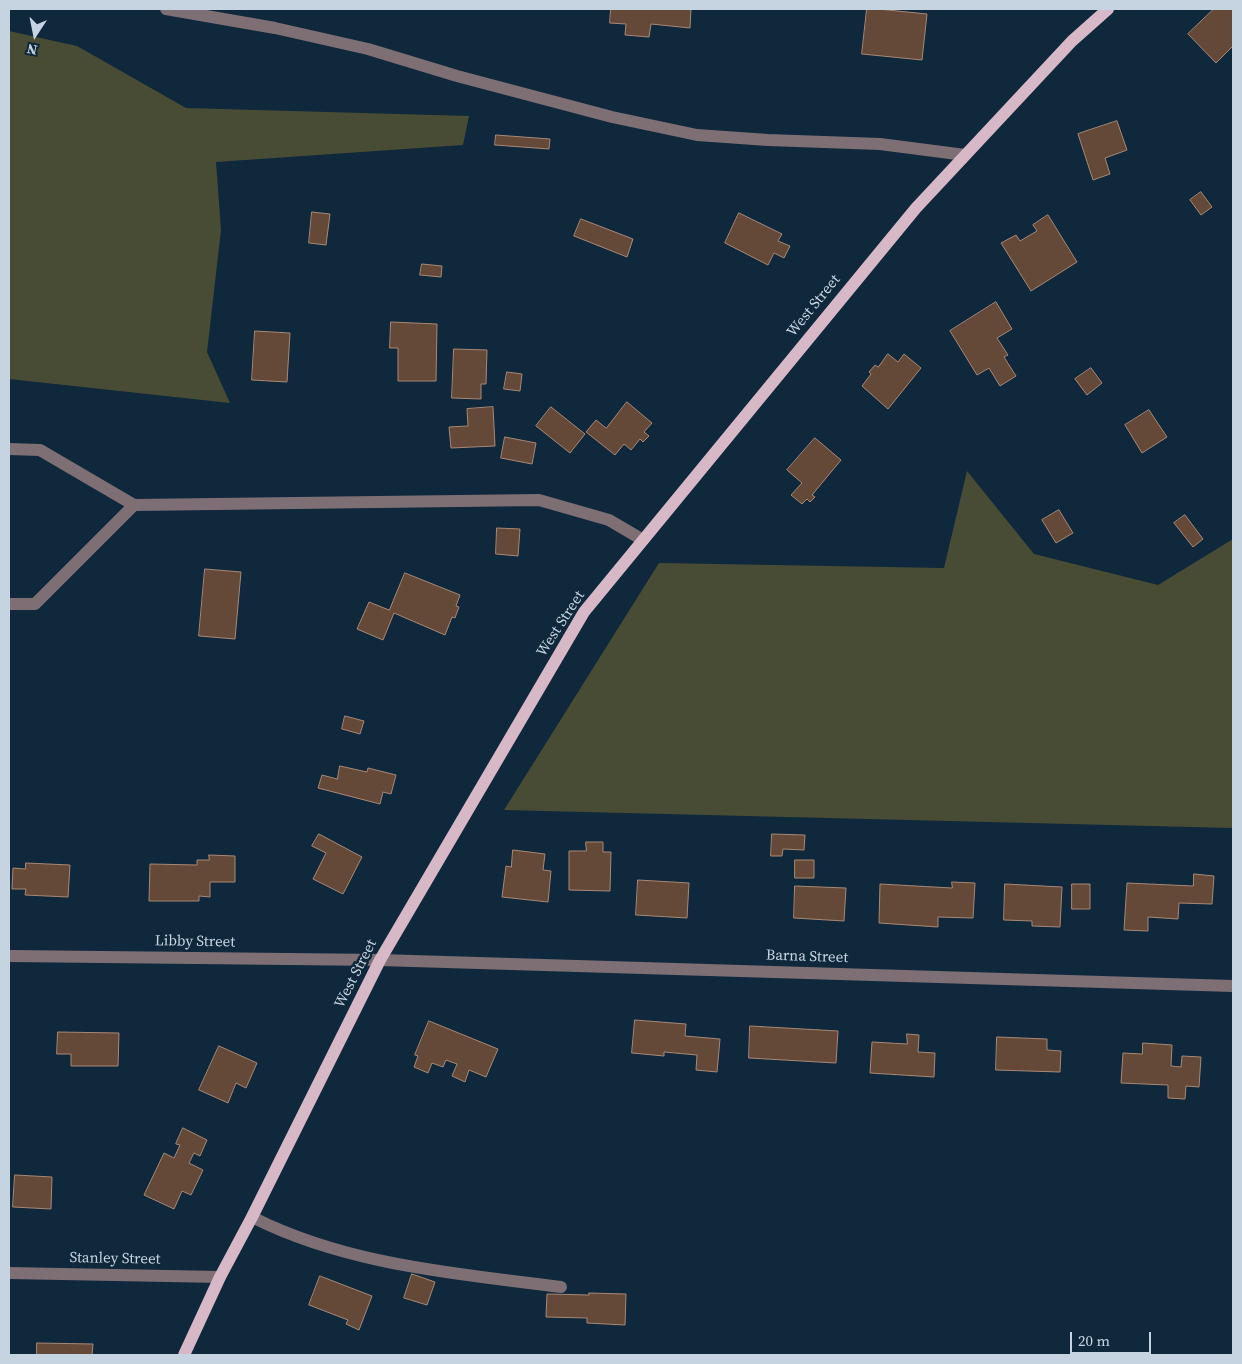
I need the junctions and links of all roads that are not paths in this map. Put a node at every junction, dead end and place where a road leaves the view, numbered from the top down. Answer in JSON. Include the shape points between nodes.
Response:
{"nodes":[{"id":1,"x":166,"y":9,"type":"edge"},
{"id":2,"x":1108,"y":9,"type":"edge"},
{"id":3,"x":965,"y":155,"type":"junction"},
{"id":4,"x":9,"y":449,"type":"edge"},
{"id":5,"x":134,"y":505,"type":"junction"},
{"id":6,"x":643,"y":540,"type":"junction"},
{"id":7,"x":9,"y":604,"type":"edge"},
{"id":8,"x":9,"y":956,"type":"edge"},
{"id":9,"x":380,"y":960,"type":"junction"},
{"id":10,"x":1233,"y":986,"type":"edge"},
{"id":11,"x":252,"y":1217,"type":"junction"},
{"id":12,"x":9,"y":1274,"type":"edge"},
{"id":13,"x":220,"y":1277,"type":"junction"},
{"id":14,"x":561,"y":1287,"type":"dead end"},
{"id":15,"x":184,"y":1355,"type":"edge"}],
"edges":[{"from":1,"to":3,"type":"street","via":[[275,28],[368,49],[612,117],[697,135],[880,144]]},
{"from":2,"to":3,"type":"main road","name":"West Street","via":[[1072,41]]},
{"from":3,"to":6,"type":"main road","name":"West Street","via":[[916,208]]},
{"from":4,"to":5,"type":"street","via":[[40,450]]},
{"from":5,"to":6,"type":"street","via":[[539,500],[609,520]]},
{"from":5,"to":7,"type":"street","via":[[35,604]]},
{"from":6,"to":9,"type":"main road","name":"West Street","via":[[584,612]]},
{"from":8,"to":9,"type":"street","name":"Libby Street"},
{"from":9,"to":10,"type":"street","name":"Barna Street"},
{"from":9,"to":11,"type":"main road","name":"West Street"},
{"from":11,"to":13,"type":"main road","name":"West Street"},
{"from":11,"to":14,"type":"street","via":[[314,1243],[353,1254],[458,1274]]},
{"from":12,"to":13,"type":"street","name":"Stanley Street"},
{"from":13,"to":15,"type":"main road","name":"West Street"}]}
